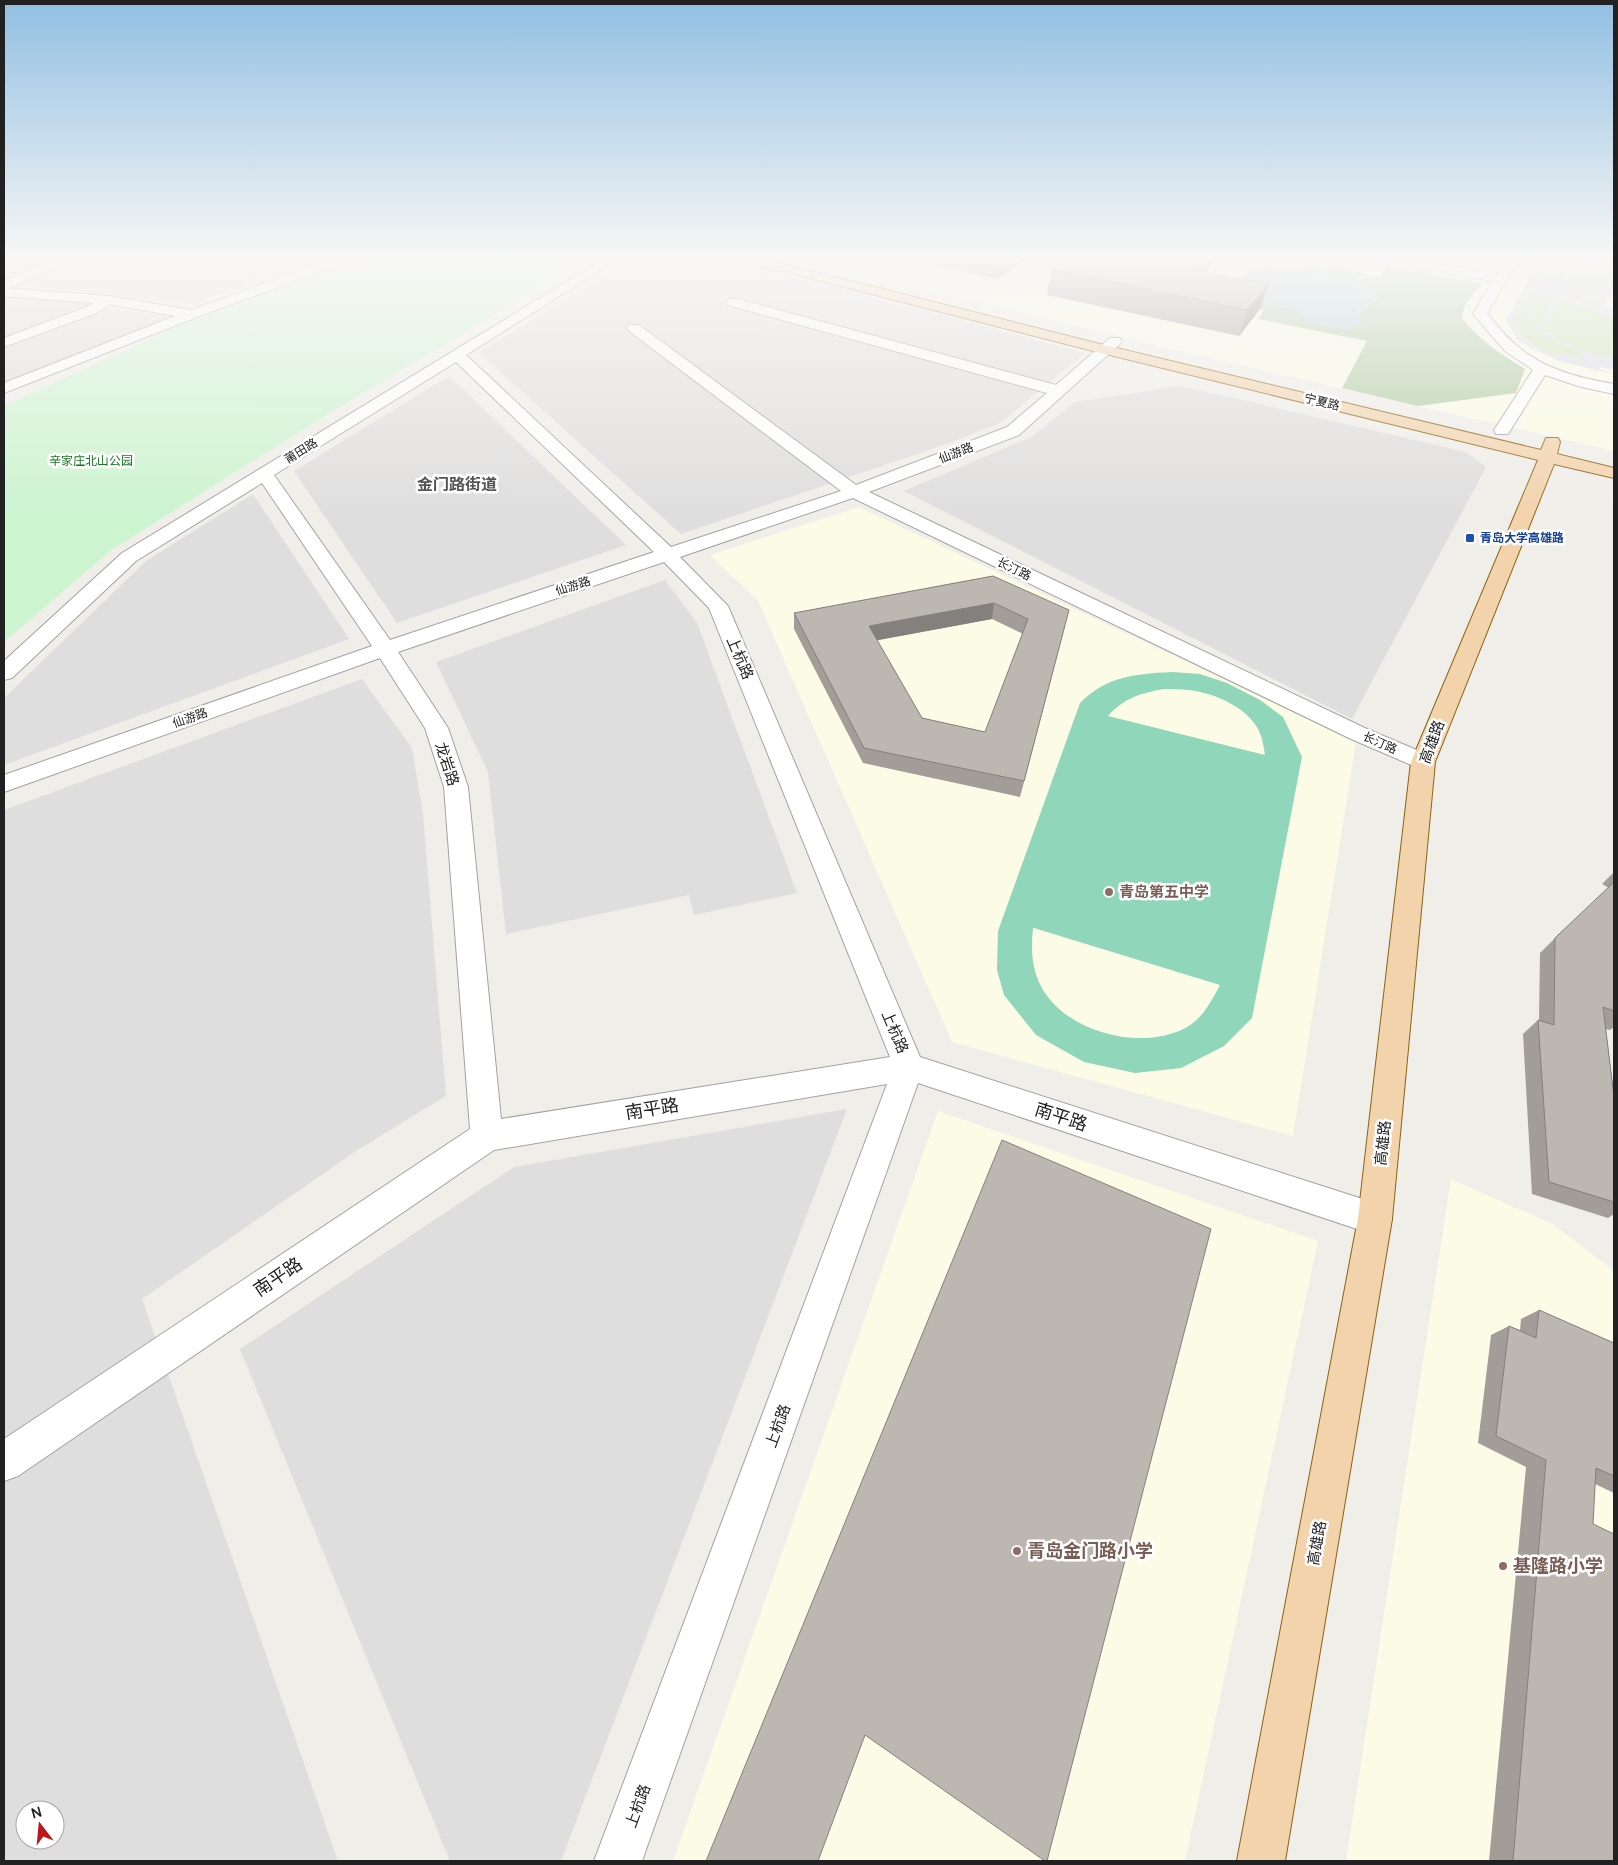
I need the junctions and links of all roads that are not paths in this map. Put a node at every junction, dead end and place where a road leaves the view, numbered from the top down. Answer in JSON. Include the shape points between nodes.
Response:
{"nodes":[{"id":1,"x":118,"y":343,"type":"edge"},
{"id":2,"x":476,"y":343,"type":"edge"},
{"id":3,"x":654,"y":343,"type":"edge"},
{"id":4,"x":883,"y":343,"type":"edge"},
{"id":5,"x":1099,"y":343,"type":"edge"},
{"id":6,"x":1100,"y":343,"type":"edge"},
{"id":7,"x":1506,"y":343,"type":"edge"},
{"id":8,"x":1111,"y":346,"type":"junction"},
{"id":9,"x":457,"y":355,"type":"junction"},
{"id":10,"x":1541,"y":369,"type":"junction"},
{"id":11,"x":4,"y":388,"type":"edge"},
{"id":12,"x":1614,"y":389,"type":"edge"},
{"id":13,"x":1059,"y":391,"type":"junction"},
{"id":14,"x":1435,"y":415,"type":"dead end"},
{"id":15,"x":1483,"y":426,"type":"dead end"},
{"id":16,"x":1502,"y":430,"type":"junction"},
{"id":17,"x":1519,"y":434,"type":"dead end"},
{"id":18,"x":1545,"y":446,"type":"junction"},
{"id":19,"x":1614,"y":457,"type":"edge"},
{"id":20,"x":264,"y":473,"type":"junction"},
{"id":21,"x":1614,"y":473,"type":"edge"},
{"id":22,"x":854,"y":492,"type":"junction"},
{"id":23,"x":668,"y":555,"type":"junction"},
{"id":24,"x":385,"y":649,"type":"junction"},
{"id":25,"x":4,"y":673,"type":"edge"},
{"id":26,"x":1423,"y":762,"type":"junction"},
{"id":27,"x":4,"y":784,"type":"edge"},
{"id":28,"x":909,"y":1067,"type":"junction"},
{"id":29,"x":487,"y":1136,"type":"junction"},
{"id":30,"x":1375,"y":1219,"type":"junction"},
{"id":31,"x":4,"y":1462,"type":"edge"},
{"id":32,"x":618,"y":1861,"type":"edge"},
{"id":33,"x":1261,"y":1861,"type":"edge"}],
"edges":[{"from":1,"to":11,"type":"street"},
{"from":2,"to":9,"type":"street","name":"莆田路"},
{"from":3,"to":22,"type":"street","name":"长汀路"},
{"from":4,"to":13,"type":"street"},
{"from":5,"to":8,"type":"main road","name":"宁夏路"},
{"from":6,"to":8,"type":"main road","name":"宁夏路"},
{"from":7,"to":10,"type":"street"},
{"from":8,"to":13,"type":"street","name":"仙游路"},
{"from":8,"to":14,"type":"main road","name":"宁夏路"},
{"from":8,"to":18,"type":"main road","name":"宁夏路"},
{"from":9,"to":20,"type":"street","name":"莆田路"},
{"from":9,"to":23,"type":"street","name":"上杭路"},
{"from":10,"to":12,"type":"street","via":[[1586,384]]},
{"from":10,"to":16,"type":"street"},
{"from":13,"to":22,"type":"street","name":"仙游路","via":[[1013,431]]},
{"from":15,"to":16,"type":"main road"},
{"from":16,"to":17,"type":"main road"},
{"from":18,"to":19,"type":"main road","name":"宁夏路"},
{"from":18,"to":21,"type":"main road","name":"宁夏路"},
{"from":18,"to":26,"type":"main road","name":"高雄路"},
{"from":20,"to":24,"type":"street","name":"龙岩路"},
{"from":20,"to":25,"type":"street","name":"莆田路","via":[[129,557]]},
{"from":22,"to":23,"type":"street","name":"仙游路"},
{"from":22,"to":26,"type":"street","name":"长汀路"},
{"from":23,"to":24,"type":"street","name":"仙游路"},
{"from":23,"to":28,"type":"street","name":"上杭路","via":[[718,606]]},
{"from":24,"to":27,"type":"street","name":"仙游路"},
{"from":24,"to":29,"type":"street","name":"龙岩路","via":[[436,728],[456,786]]},
{"from":26,"to":30,"type":"main road","name":"高雄路"},
{"from":28,"to":29,"type":"street","name":"南平路"},
{"from":28,"to":30,"type":"street","name":"南平路"},
{"from":28,"to":32,"type":"street","name":"上杭路"},
{"from":29,"to":31,"type":"street","name":"南平路"},
{"from":30,"to":33,"type":"main road","name":"高雄路"}]}
